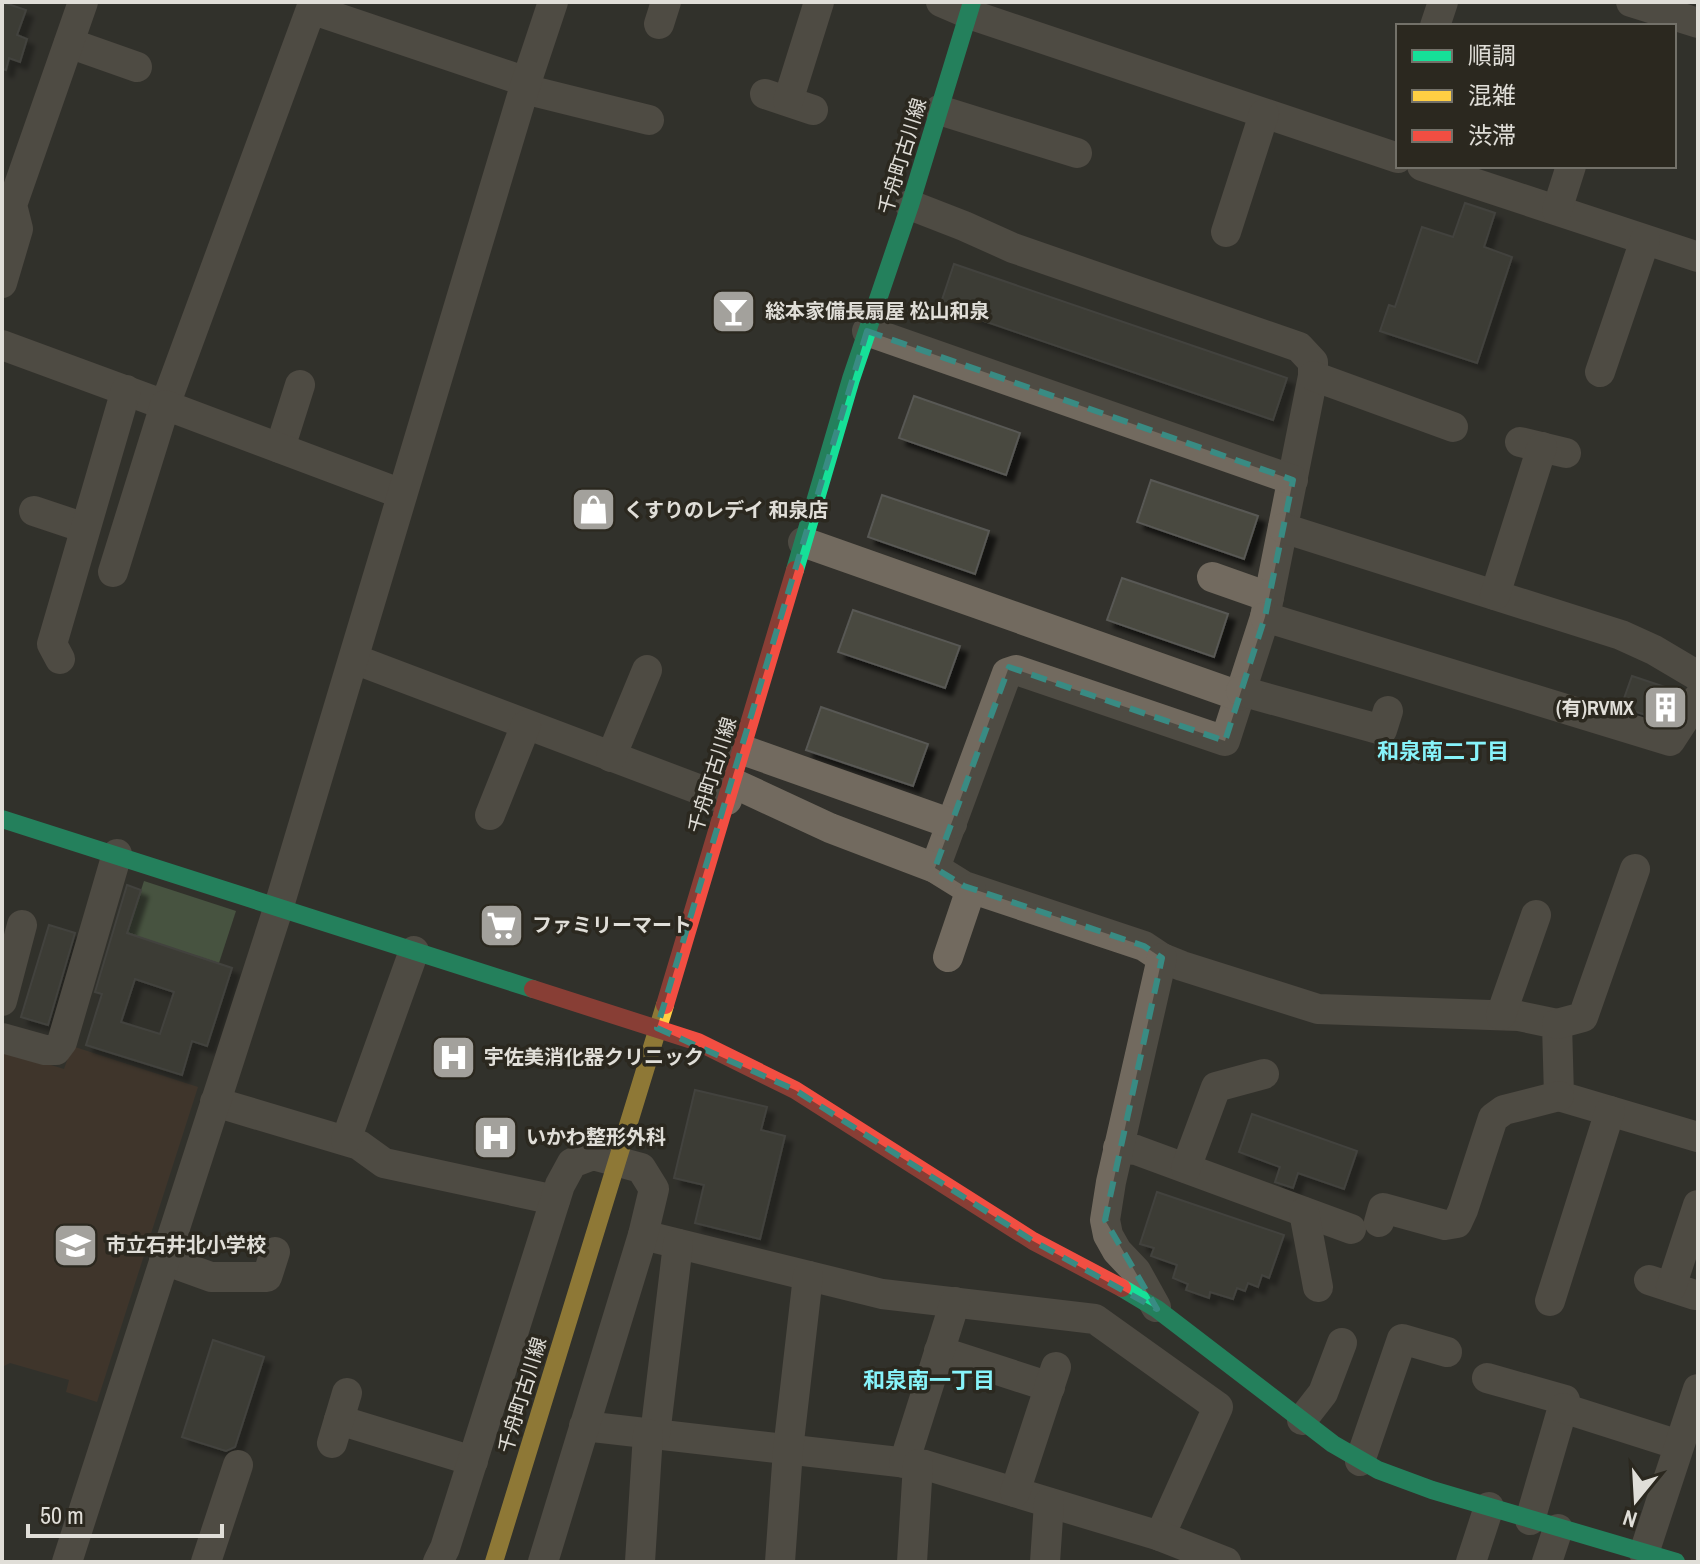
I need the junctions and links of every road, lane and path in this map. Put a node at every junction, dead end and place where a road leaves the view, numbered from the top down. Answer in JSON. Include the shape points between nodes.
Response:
{"nodes":[{"id":1,"x":553,"y":2,"type":"edge"},
{"id":2,"x":819,"y":2,"type":"edge"},
{"id":3,"x":941,"y":2,"type":"edge"},
{"id":4,"x":1443,"y":2,"type":"edge"},
{"id":5,"x":1631,"y":2,"type":"edge"},
{"id":6,"x":78,"y":3,"type":"edge"},
{"id":7,"x":970,"y":8,"type":"edge"},
{"id":8,"x":1698,"y":23,"type":"edge"},
{"id":9,"x":1436,"y":24,"type":"edge"},
{"id":10,"x":69,"y":43,"type":"junction"},
{"id":11,"x":137,"y":67,"type":"dead end"},
{"id":12,"x":525,"y":86,"type":"junction"},
{"id":13,"x":789,"y":102,"type":"dead end"},
{"id":14,"x":939,"y":110,"type":"junction"},
{"id":15,"x":1264,"y":114,"type":"junction"},
{"id":16,"x":649,"y":120,"type":"dead end"},
{"id":17,"x":1396,"y":150,"type":"edge"},
{"id":18,"x":1077,"y":153,"type":"dead end"},
{"id":19,"x":1428,"y":168,"type":"edge"},
{"id":20,"x":1570,"y":168,"type":"edge"},
{"id":21,"x":910,"y":205,"type":"junction"},
{"id":22,"x":7,"y":206,"type":"edge"},
{"id":23,"x":1557,"y":210,"type":"junction"},
{"id":24,"x":1226,"y":232,"type":"dead end"},
{"id":25,"x":1645,"y":240,"type":"junction"},
{"id":26,"x":1698,"y":257,"type":"edge"},
{"id":27,"x":2,"y":283,"type":"edge"},
{"id":28,"x":867,"y":331,"type":"junction"},
{"id":29,"x":2,"y":345,"type":"edge"},
{"id":30,"x":1600,"y":372,"type":"dead end"},
{"id":31,"x":1313,"y":376,"type":"junction"},
{"id":32,"x":300,"y":385,"type":"dead end"},
{"id":33,"x":126,"y":390,"type":"junction"},
{"id":34,"x":165,"y":405,"type":"junction"},
{"id":35,"x":1453,"y":427,"type":"dead end"},
{"id":36,"x":1543,"y":447,"type":"dead end"},
{"id":37,"x":280,"y":448,"type":"junction"},
{"id":38,"x":1293,"y":480,"type":"junction"},
{"id":39,"x":402,"y":494,"type":"junction"},
{"id":40,"x":34,"y":511,"type":"dead end"},
{"id":41,"x":85,"y":528,"type":"junction"},
{"id":42,"x":1283,"y":528,"type":"junction"},
{"id":43,"x":803,"y":542,"type":"junction"},
{"id":44,"x":113,"y":572,"type":"dead end"},
{"id":45,"x":1212,"y":577,"type":"dead end"},
{"id":46,"x":1495,"y":595,"type":"junction"},
{"id":47,"x":1267,"y":607,"type":"junction"},
{"id":48,"x":1033,"y":623,"type":"junction"},
{"id":49,"x":60,"y":659,"type":"dead end"},
{"id":50,"x":354,"y":659,"type":"junction"},
{"id":51,"x":647,"y":670,"type":"dead end"},
{"id":52,"x":1016,"y":670,"type":"junction"},
{"id":53,"x":1698,"y":676,"type":"edge"},
{"id":54,"x":1240,"y":694,"type":"junction"},
{"id":55,"x":1698,"y":698,"type":"edge"},
{"id":56,"x":1388,"y":711,"type":"dead end"},
{"id":57,"x":526,"y":725,"type":"junction"},
{"id":58,"x":743,"y":750,"type":"junction"},
{"id":59,"x":611,"y":757,"type":"junction"},
{"id":60,"x":730,"y":792,"type":"junction"},
{"id":61,"x":490,"y":815,"type":"dead end"},
{"id":62,"x":2,"y":819,"type":"edge"},
{"id":63,"x":952,"y":824,"type":"junction"},
{"id":64,"x":117,"y":854,"type":"junction"},
{"id":65,"x":935,"y":868,"type":"junction"},
{"id":66,"x":1635,"y":869,"type":"dead end"},
{"id":67,"x":971,"y":889,"type":"junction"},
{"id":68,"x":279,"y":906,"type":"junction"},
{"id":69,"x":1536,"y":915,"type":"dead end"},
{"id":70,"x":22,"y":925,"type":"dead end"},
{"id":71,"x":414,"y":951,"type":"junction"},
{"id":72,"x":948,"y":957,"type":"dead end"},
{"id":73,"x":1162,"y":958,"type":"junction"},
{"id":74,"x":2,"y":1001,"type":"edge"},
{"id":75,"x":1501,"y":1015,"type":"junction"},
{"id":76,"x":1557,"y":1024,"type":"junction"},
{"id":77,"x":657,"y":1028,"type":"junction"},
{"id":78,"x":2,"y":1038,"type":"edge"},
{"id":79,"x":1264,"y":1074,"type":"dead end"},
{"id":80,"x":1559,"y":1096,"type":"junction"},
{"id":81,"x":215,"y":1102,"type":"junction"},
{"id":82,"x":1610,"y":1111,"type":"junction"},
{"id":83,"x":1696,"y":1129,"type":"edge"},
{"id":84,"x":346,"y":1140,"type":"junction"},
{"id":85,"x":1118,"y":1148,"type":"junction"},
{"id":86,"x":618,"y":1161,"type":"junction"},
{"id":87,"x":1186,"y":1168,"type":"junction"},
{"id":88,"x":555,"y":1200,"type":"junction"},
{"id":89,"x":1698,"y":1205,"type":"edge"},
{"id":90,"x":1304,"y":1212,"type":"junction"},
{"id":91,"x":643,"y":1235,"type":"junction"},
{"id":92,"x":678,"y":1244,"type":"junction"},
{"id":93,"x":275,"y":1252,"type":"dead end"},
{"id":94,"x":164,"y":1260,"type":"junction"},
{"id":95,"x":808,"y":1276,"type":"junction"},
{"id":96,"x":1318,"y":1287,"type":"dead end"},
{"id":97,"x":1672,"y":1287,"type":"dead end"},
{"id":98,"x":1550,"y":1301,"type":"dead end"},
{"id":99,"x":955,"y":1302,"type":"junction"},
{"id":100,"x":1168,"y":1317,"type":"junction"},
{"id":101,"x":1106,"y":1329,"type":"junction"},
{"id":102,"x":1342,"y":1343,"type":"dead end"},
{"id":103,"x":939,"y":1351,"type":"junction"},
{"id":104,"x":1447,"y":1352,"type":"dead end"},
{"id":105,"x":1487,"y":1378,"type":"dead end"},
{"id":106,"x":1698,"y":1389,"type":"edge"},
{"id":107,"x":1563,"y":1408,"type":"junction"},
{"id":108,"x":339,"y":1419,"type":"dead end"},
{"id":109,"x":1302,"y":1420,"type":"junction"},
{"id":110,"x":584,"y":1426,"type":"junction"},
{"id":111,"x":651,"y":1434,"type":"junction"},
{"id":112,"x":1679,"y":1445,"type":"junction"},
{"id":113,"x":788,"y":1450,"type":"junction"},
{"id":114,"x":473,"y":1461,"type":"junction"},
{"id":115,"x":1360,"y":1461,"type":"junction"},
{"id":116,"x":911,"y":1463,"type":"junction"},
{"id":117,"x":238,"y":1465,"type":"dead end"},
{"id":118,"x":1015,"y":1492,"type":"junction"},
{"id":119,"x":1049,"y":1503,"type":"junction"},
{"id":120,"x":1489,"y":1507,"type":"junction"},
{"id":121,"x":1544,"y":1524,"type":"junction"},
{"id":122,"x":1160,"y":1536,"type":"junction"},
{"id":123,"x":1644,"y":1553,"type":"junction"},
{"id":124,"x":1210,"y":1559,"type":"edge"},
{"id":125,"x":67,"y":1562,"type":"edge"},
{"id":126,"x":206,"y":1562,"type":"edge"},
{"id":127,"x":438,"y":1562,"type":"edge"},
{"id":128,"x":494,"y":1562,"type":"edge"},
{"id":129,"x":543,"y":1562,"type":"edge"},
{"id":130,"x":640,"y":1562,"type":"edge"},
{"id":131,"x":780,"y":1562,"type":"edge"},
{"id":132,"x":912,"y":1562,"type":"edge"},
{"id":133,"x":1045,"y":1562,"type":"edge"},
{"id":134,"x":1471,"y":1562,"type":"edge"},
{"id":135,"x":1547,"y":1562,"type":"edge"},
{"id":136,"x":1676,"y":1562,"type":"edge"}],
"edges":[{"from":1,"to":12,"type":"street"},
{"from":2,"to":13,"type":"street"},
{"from":3,"to":7,"type":"street"},
{"from":4,"to":9,"type":"street"},
{"from":5,"to":8,"type":"street"},
{"from":6,"to":10,"type":"street"},
{"from":7,"to":14,"type":"street","name":"千舟町古川線"},
{"from":7,"to":15,"type":"street"},
{"from":10,"to":11,"type":"street"},
{"from":10,"to":22,"type":"street"},
{"from":12,"to":16,"type":"street"},
{"from":12,"to":34,"type":"street","via":[[311,9]]},
{"from":12,"to":39,"type":"street"},
{"from":14,"to":18,"type":"street"},
{"from":14,"to":21,"type":"street","name":"千舟町古川線"},
{"from":15,"to":17,"type":"street"},
{"from":15,"to":24,"type":"street"},
{"from":19,"to":23,"type":"street"},
{"from":20,"to":23,"type":"street"},
{"from":21,"to":28,"type":"street","name":"千舟町古川線"},
{"from":21,"to":31,"type":"street","via":[[1013,248],[1299,347],[1313,362]]},
{"from":22,"to":27,"type":"street","via":[[18,229]]},
{"from":23,"to":25,"type":"street"},
{"from":25,"to":26,"type":"street"},
{"from":25,"to":30,"type":"street"},
{"from":28,"to":38,"type":"street"},
{"from":28,"to":43,"type":"street","name":"千舟町古川線"},
{"from":29,"to":33,"type":"street"},
{"from":31,"to":35,"type":"street"},
{"from":31,"to":38,"type":"street"},
{"from":32,"to":37,"type":"street"},
{"from":33,"to":34,"type":"street"},
{"from":33,"to":41,"type":"street"},
{"from":34,"to":37,"type":"street"},
{"from":34,"to":44,"type":"street"},
{"from":36,"to":46,"type":"street"},
{"from":37,"to":39,"type":"street"},
{"from":38,"to":42,"type":"street"},
{"from":39,"to":50,"type":"street"},
{"from":40,"to":41,"type":"street"},
{"from":41,"to":49,"type":"street","via":[[52,644]]},
{"from":42,"to":46,"type":"street"},
{"from":42,"to":47,"type":"street"},
{"from":43,"to":48,"type":"street"},
{"from":43,"to":58,"type":"street","name":"千舟町古川線"},
{"from":45,"to":47,"type":"street"},
{"from":46,"to":53,"type":"street","via":[[1621,635]]},
{"from":47,"to":54,"type":"street"},
{"from":47,"to":55,"type":"street","via":[[1670,741]]},
{"from":48,"to":52,"type":"street"},
{"from":48,"to":54,"type":"street"},
{"from":50,"to":57,"type":"street"},
{"from":50,"to":68,"type":"street"},
{"from":51,"to":59,"type":"street"},
{"from":52,"to":54,"type":"street","via":[[1225,741]]},
{"from":52,"to":63,"type":"street","via":[[1007,673]]},
{"from":54,"to":56,"type":"street","via":[[1382,730]]},
{"from":57,"to":59,"type":"street"},
{"from":57,"to":61,"type":"street"},
{"from":58,"to":60,"type":"street","name":"千舟町古川線"},
{"from":58,"to":63,"type":"street"},
{"from":59,"to":60,"type":"street"},
{"from":60,"to":65,"type":"street"},
{"from":60,"to":77,"type":"street","name":"千舟町古川線"},
{"from":62,"to":64,"type":"street"},
{"from":63,"to":65,"type":"street"},
{"from":64,"to":68,"type":"street"},
{"from":64,"to":78,"type":"street","via":[[62,1042],[56,1050],[45,1050]]},
{"from":65,"to":67,"type":"street"},
{"from":66,"to":76,"type":"street","via":[[1583,1017]]},
{"from":67,"to":72,"type":"street"},
{"from":67,"to":73,"type":"street","via":[[1144,946]]},
{"from":68,"to":71,"type":"street"},
{"from":68,"to":81,"type":"street"},
{"from":69,"to":75,"type":"street"},
{"from":70,"to":74,"type":"street"},
{"from":71,"to":77,"type":"street"},
{"from":71,"to":84,"type":"street"},
{"from":73,"to":75,"type":"street","via":[[1318,1009]]},
{"from":73,"to":85,"type":"street"},
{"from":75,"to":76,"type":"street"},
{"from":76,"to":80,"type":"street"},
{"from":77,"to":86,"type":"street","name":"千舟町古川線"},
{"from":77,"to":100,"type":"street","via":[[698,1042],[795,1090],[1033,1241]]},
{"from":79,"to":87,"type":"street","via":[[1216,1087]]},
{"from":80,"to":82,"type":"street"},
{"from":80,"to":90,"type":"street","via":[[1504,1110],[1493,1118],[1457,1223],[1445,1225],[1383,1208],[1365,1225]]},
{"from":81,"to":84,"type":"street"},
{"from":81,"to":94,"type":"street"},
{"from":82,"to":83,"type":"street"},
{"from":82,"to":98,"type":"street"},
{"from":84,"to":88,"type":"street","via":[[384,1163]]},
{"from":85,"to":87,"type":"street"},
{"from":85,"to":100,"type":"street","via":[[1106,1204],[1108,1235]]},
{"from":86,"to":88,"type":"street","via":[[593,1155],[572,1163]]},
{"from":86,"to":91,"type":"street","via":[[641,1168],[654,1189]]},
{"from":86,"to":128,"type":"street","name":"千舟町古川線"},
{"from":87,"to":90,"type":"street"},
{"from":88,"to":114,"type":"street"},
{"from":89,"to":97,"type":"street"},
{"from":90,"to":96,"type":"street"},
{"from":91,"to":92,"type":"street"},
{"from":91,"to":110,"type":"street"},
{"from":92,"to":95,"type":"street"},
{"from":92,"to":111,"type":"street"},
{"from":93,"to":94,"type":"street","via":[[267,1277],[211,1277]]},
{"from":94,"to":125,"type":"street"},
{"from":95,"to":99,"type":"street","via":[[882,1294]]},
{"from":95,"to":113,"type":"street"},
{"from":99,"to":101,"type":"street","via":[[1095,1319]]},
{"from":99,"to":103,"type":"street"},
{"from":100,"to":101,"type":"street"},
{"from":100,"to":109,"type":"street"},
{"from":101,"to":122,"type":"street","via":[[1218,1407]]},
{"from":102,"to":109,"type":"street","via":[[1323,1393]]},
{"from":103,"to":116,"type":"street"},
{"from":103,"to":118,"type":"street","via":[[1053,1377]]},
{"from":104,"to":115,"type":"street","via":[[1402,1339]]},
{"from":105,"to":107,"type":"street","via":[[1565,1400]]},
{"from":106,"to":112,"type":"street"},
{"from":107,"to":112,"type":"street"},
{"from":107,"to":121,"type":"street"},
{"from":108,"to":114,"type":"street"},
{"from":109,"to":115,"type":"street"},
{"from":110,"to":111,"type":"street"},
{"from":110,"to":129,"type":"street"},
{"from":111,"to":113,"type":"street"},
{"from":111,"to":130,"type":"street"},
{"from":112,"to":123,"type":"street"},
{"from":113,"to":116,"type":"street"},
{"from":113,"to":131,"type":"street"},
{"from":114,"to":127,"type":"street"},
{"from":115,"to":120,"type":"street"},
{"from":116,"to":118,"type":"street"},
{"from":116,"to":132,"type":"street"},
{"from":117,"to":126,"type":"street"},
{"from":118,"to":119,"type":"street"},
{"from":119,"to":122,"type":"street"},
{"from":119,"to":133,"type":"street"},
{"from":120,"to":121,"type":"street"},
{"from":120,"to":134,"type":"street"},
{"from":121,"to":123,"type":"street"},
{"from":121,"to":135,"type":"street"},
{"from":122,"to":124,"type":"street"},
{"from":123,"to":136,"type":"street"}]}
